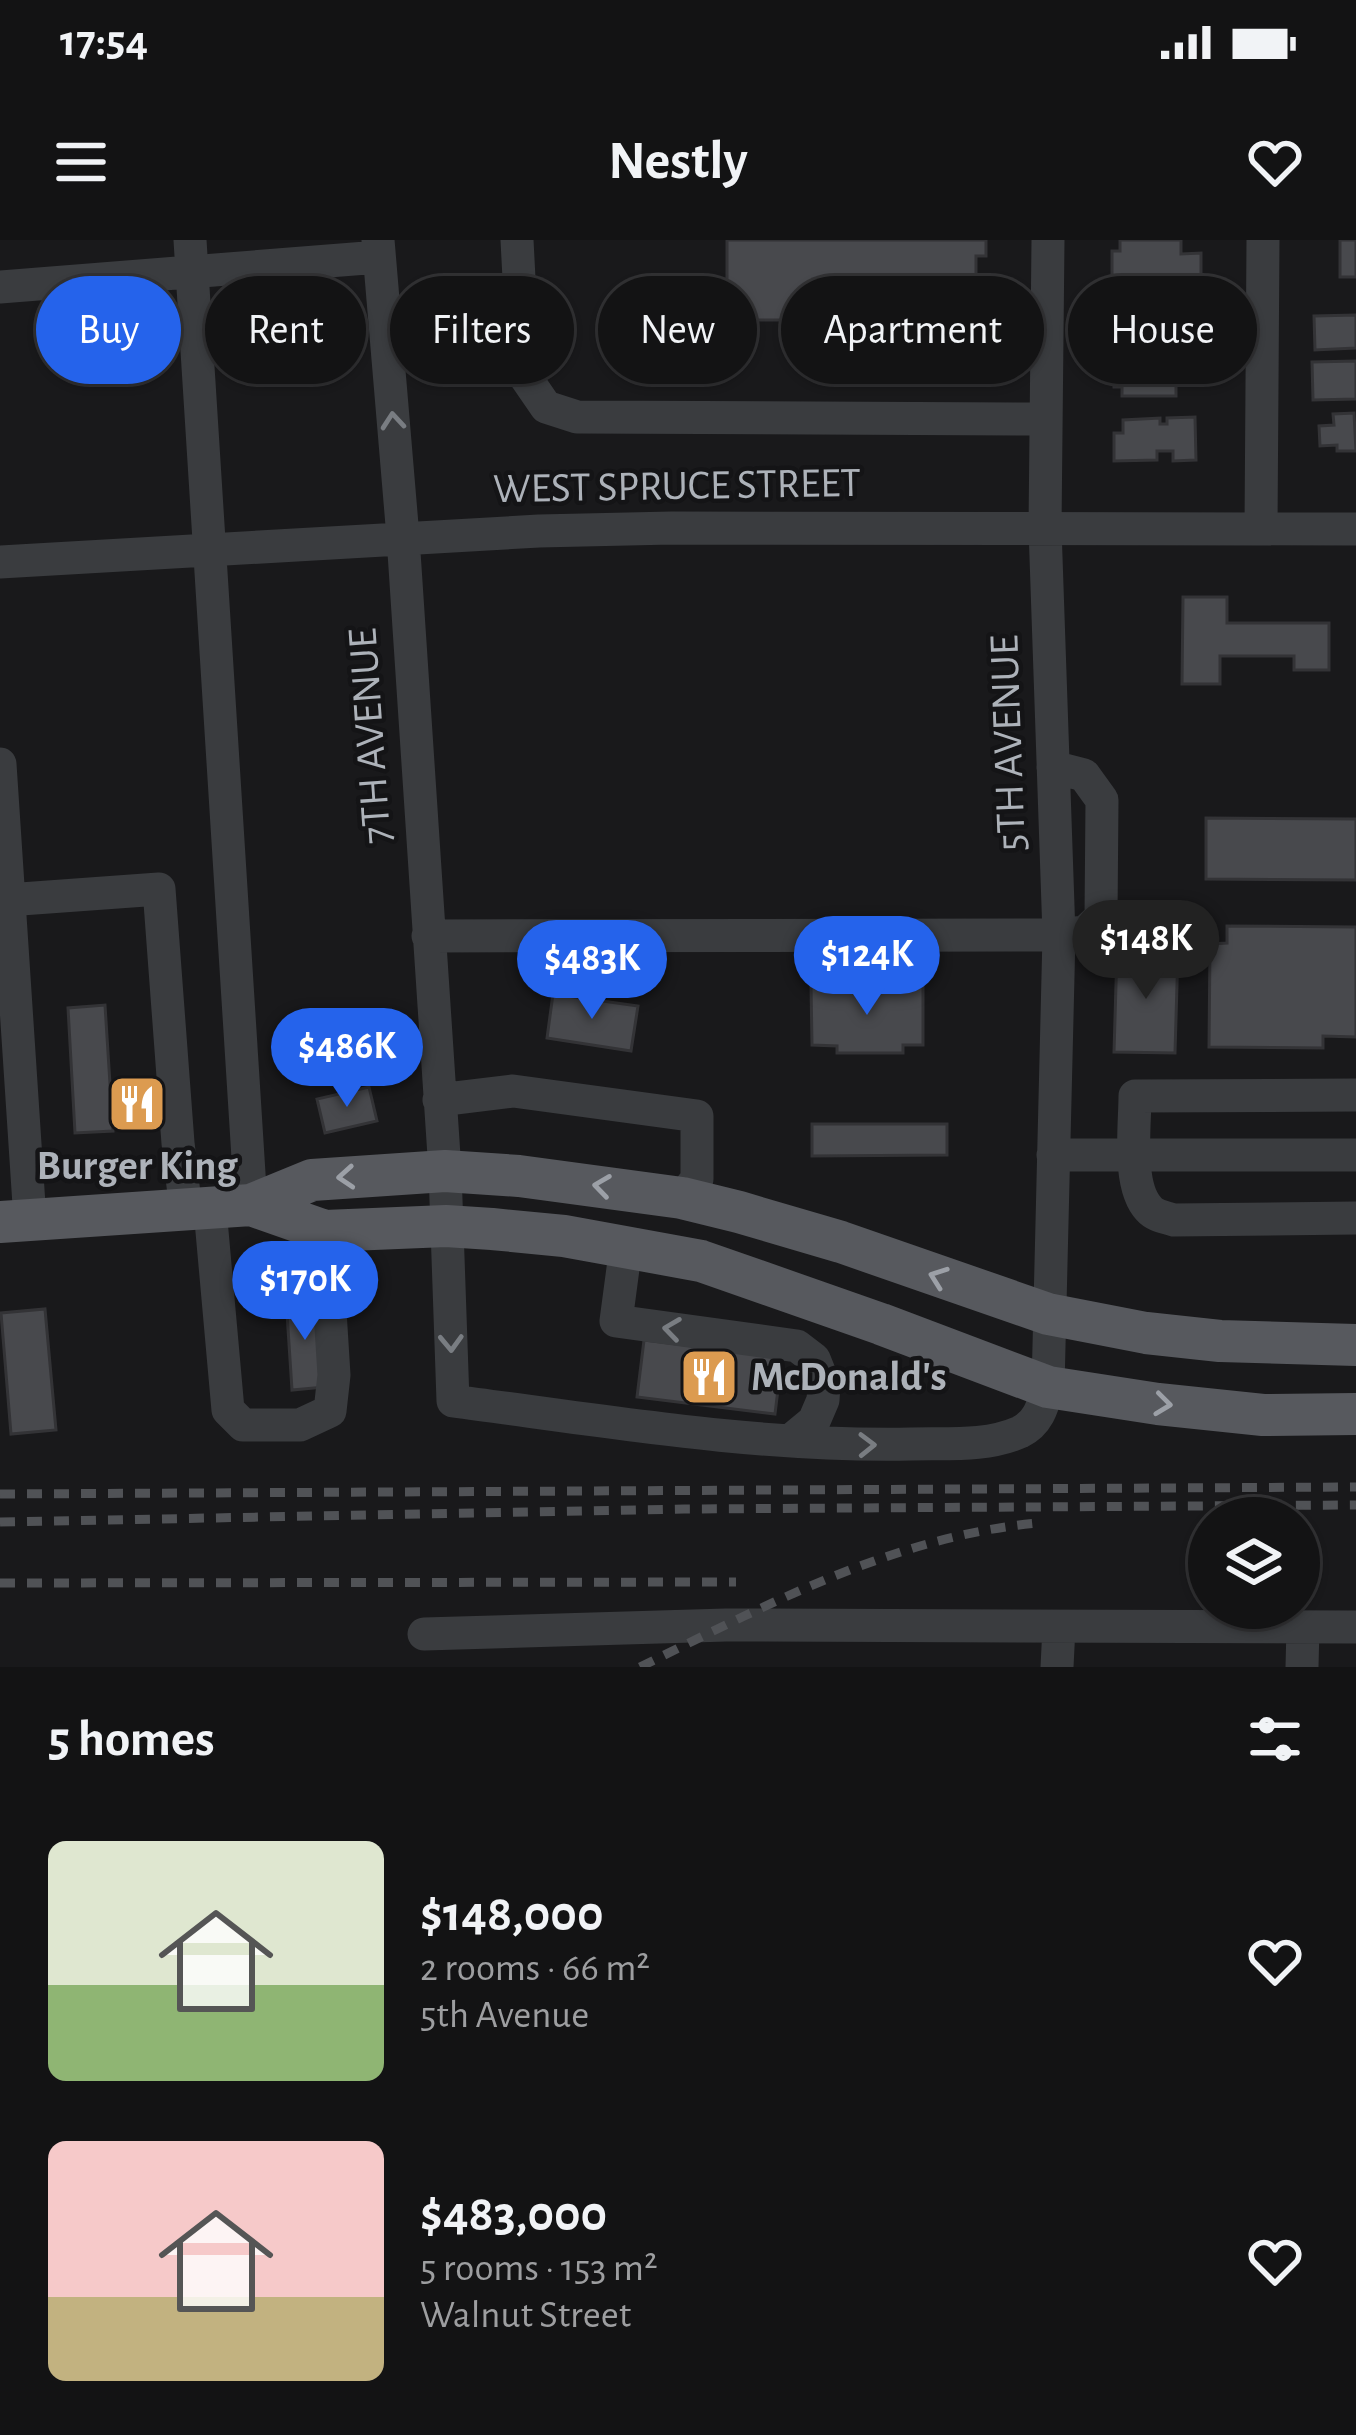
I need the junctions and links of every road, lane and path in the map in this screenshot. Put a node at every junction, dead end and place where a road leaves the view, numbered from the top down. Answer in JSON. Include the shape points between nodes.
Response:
{"nodes":[{"id":1,"x":517,"y":240,"type":"edge"},
{"id":2,"x":1048,"y":240,"type":"edge"},
{"id":3,"x":1263,"y":240,"type":"edge"},
{"id":4,"x":378,"y":249,"type":"edge"},
{"id":5,"x":191,"y":256,"type":"edge"},
{"id":6,"x":0,"y":287,"type":"edge"},
{"id":7,"x":1046,"y":419,"type":"junction"},
{"id":8,"x":1046,"y":528,"type":"junction"},
{"id":9,"x":1261,"y":529,"type":"junction"},
{"id":10,"x":1356,"y":529,"type":"edge"},
{"id":11,"x":403,"y":537,"type":"junction"},
{"id":12,"x":211,"y":548,"type":"junction"},
{"id":13,"x":0,"y":562,"type":"edge"},
{"id":14,"x":0,"y":764,"type":"edge"},
{"id":15,"x":1053,"y":767,"type":"junction"},
{"id":16,"x":7,"y":900,"type":"junction"},
{"id":17,"x":1059,"y":935,"type":"junction"},
{"id":18,"x":428,"y":936,"type":"junction"},
{"id":19,"x":1356,"y":1095,"type":"edge"},
{"id":20,"x":439,"y":1100,"type":"junction"},
{"id":21,"x":1053,"y":1155,"type":"junction"},
{"id":22,"x":1134,"y":1155,"type":"junction"},
{"id":23,"x":1356,"y":1155,"type":"edge"},
{"id":24,"x":446,"y":1171,"type":"junction"},
{"id":25,"x":682,"y":1198,"type":"junction"},
{"id":26,"x":216,"y":1208,"type":"junction"},
{"id":27,"x":1356,"y":1218,"type":"edge"},
{"id":28,"x":15,"y":1221,"type":"edge"},
{"id":29,"x":446,"y":1226,"type":"junction"},
{"id":30,"x":325,"y":1232,"type":"junction"},
{"id":31,"x":626,"y":1246,"type":"junction"},
{"id":32,"x":1048,"y":1314,"type":"junction"},
{"id":33,"x":1356,"y":1346,"type":"edge"},
{"id":34,"x":1048,"y":1387,"type":"junction"},
{"id":35,"x":1356,"y":1414,"type":"edge"},
{"id":36,"x":791,"y":1440,"type":"junction"},
{"id":37,"x":1059,"y":1627,"type":"junction"},
{"id":38,"x":1188,"y":1627,"type":"edge"},
{"id":39,"x":1320,"y":1627,"type":"edge"},
{"id":40,"x":1356,"y":1627,"type":"edge"},
{"id":41,"x":1304,"y":1629,"type":"edge"},
{"id":42,"x":424,"y":1634,"type":"dead end"},
{"id":43,"x":1057,"y":1667,"type":"edge"},
{"id":44,"x":1302,"y":1667,"type":"edge"}],
"edges":[{"from":1,"to":7,"type":"street","via":[[524,375],[546,407],[577,417]]},
{"from":2,"to":7,"type":"street","name":"5TH AVENUE"},
{"from":3,"to":9,"type":"street"},
{"from":4,"to":5,"type":"street"},
{"from":11,"to":4,"type":"street","name":"7TH AVENUE","one_way":true},
{"from":5,"to":6,"type":"street"},
{"from":5,"to":12,"type":"street"},
{"from":7,"to":8,"type":"street","name":"5TH AVENUE"},
{"from":8,"to":9,"type":"street","name":"WEST SPRUCE STREET"},
{"from":8,"to":11,"type":"street","name":"WEST SPRUCE STREET"},
{"from":8,"to":15,"type":"street","name":"5TH AVENUE"},
{"from":9,"to":10,"type":"street","name":"WEST SPRUCE STREET"},
{"from":11,"to":12,"type":"street","name":"WEST SPRUCE STREET"},
{"from":11,"to":18,"type":"street","name":"7TH AVENUE"},
{"from":12,"to":13,"type":"street","name":"WEST SPRUCE STREET"},
{"from":12,"to":26,"type":"street"},
{"from":14,"to":16,"type":"street"},
{"from":15,"to":17,"type":"street","name":"5TH AVENUE"},
{"from":15,"to":17,"type":"street","via":[[1084,775],[1102,800],[1101,917],[1084,932]]},
{"from":16,"to":26,"type":"street","via":[[159,889],[178,1143]]},
{"from":16,"to":28,"type":"street"},
{"from":17,"to":18,"type":"street"},
{"from":17,"to":21,"type":"street","name":"5TH AVENUE"},
{"from":18,"to":20,"type":"street","name":"7TH AVENUE"},
{"from":19,"to":22,"type":"street","via":[[1136,1096]]},
{"from":20,"to":24,"type":"street","name":"7TH AVENUE"},
{"from":20,"to":25,"type":"street","via":[[513,1091],[697,1116],[697,1179]]},
{"from":21,"to":22,"type":"street"},
{"from":21,"to":32,"type":"street","name":"5TH AVENUE"},
{"from":22,"to":23,"type":"street"},
{"from":22,"to":27,"type":"street","via":[[1139,1195],[1151,1213],[1174,1220]]},
{"from":25,"to":24,"type":"main road","one_way":true},
{"from":24,"to":26,"type":"main road","one_way":true,"via":[[312,1180]]},
{"from":24,"to":29,"type":"street","name":"7TH AVENUE"},
{"from":32,"to":25,"type":"main road","one_way":true,"via":[[841,1242]]},
{"from":26,"to":28,"type":"main road"},
{"from":26,"to":30,"type":"main road"},
{"from":26,"to":30,"type":"street","via":[[228,1410],[243,1425],[300,1425],[330,1411]]},
{"from":29,"to":30,"type":"main road"},
{"from":29,"to":31,"type":"main road"},
{"from":29,"to":36,"type":"street","name":"7TH AVENUE","one_way":true,"via":[[454,1401]]},
{"from":31,"to":34,"type":"main road","via":[[701,1261]]},
{"from":36,"to":31,"type":"street","one_way":true,"via":[[814,1421],[823,1400],[814,1359],[797,1346],[616,1321]]},
{"from":32,"to":33,"type":"main road","via":[[1146,1334]]},
{"from":32,"to":34,"type":"street","name":"5TH AVENUE"},
{"from":34,"to":35,"type":"main road","one_way":true,"via":[[1263,1414]]},
{"from":36,"to":34,"type":"street","one_way":true,"via":[[986,1442],[1025,1430]]},
{"from":37,"to":38,"type":"street"},
{"from":37,"to":42,"type":"street"},
{"from":37,"to":43,"type":"street"},
{"from":39,"to":40,"type":"street"},
{"from":41,"to":44,"type":"street"}]}
